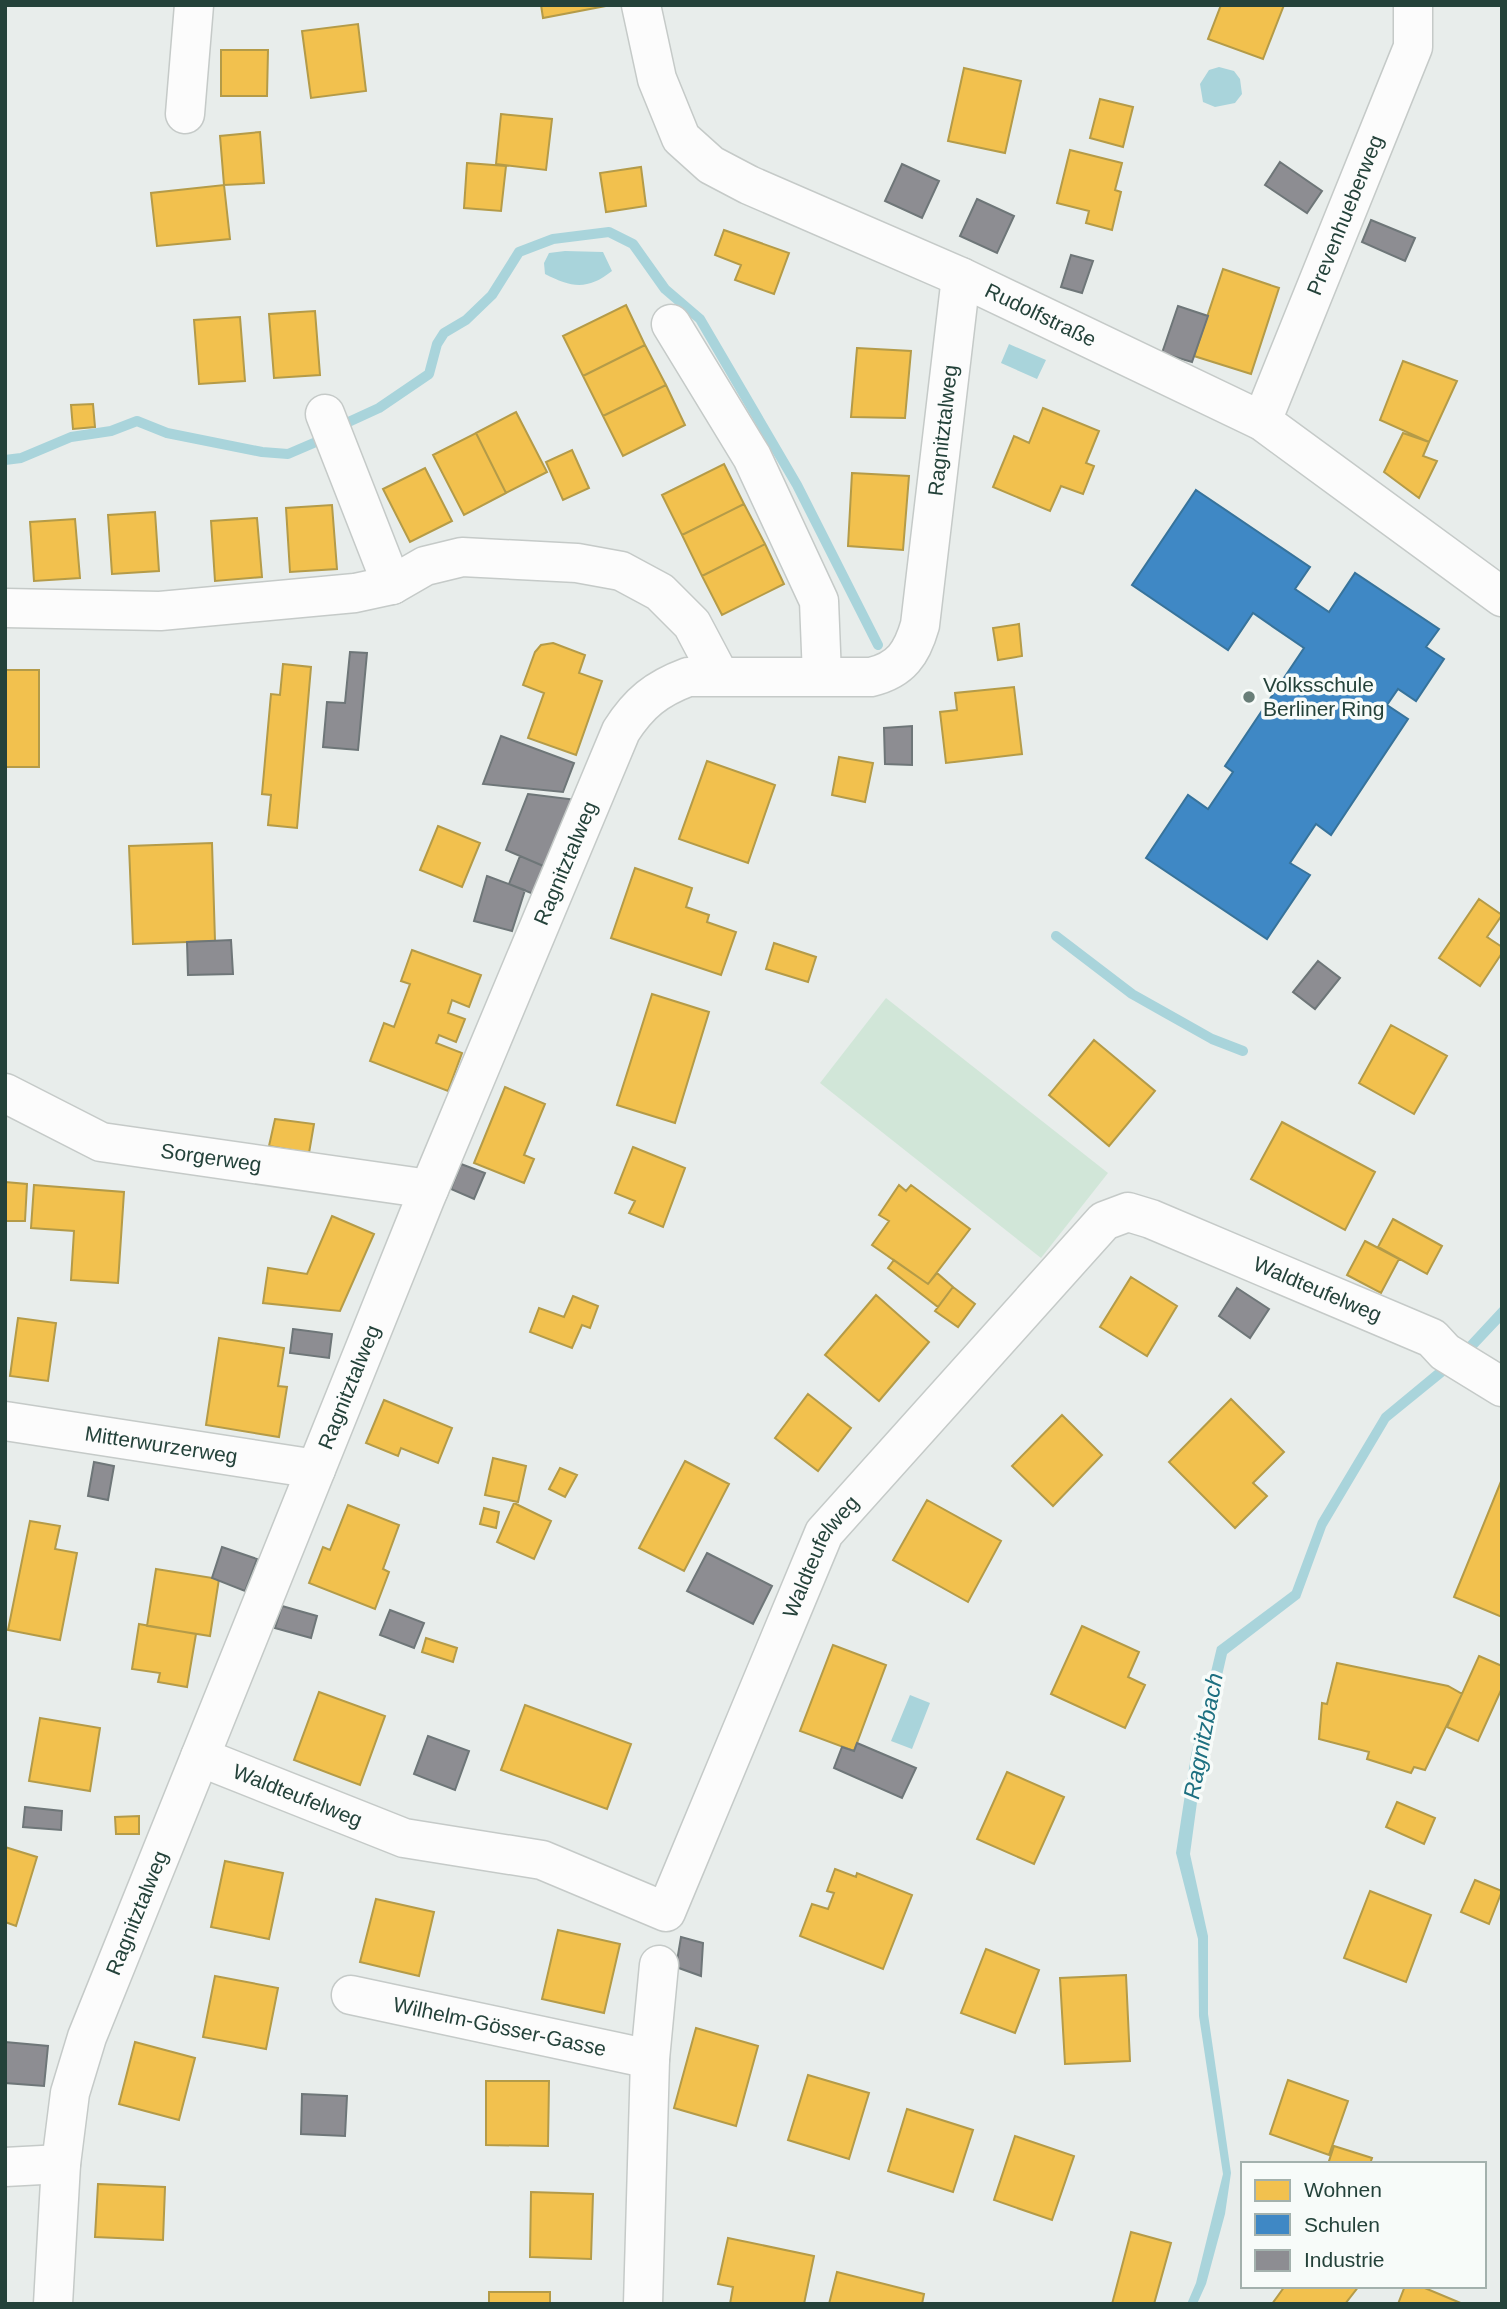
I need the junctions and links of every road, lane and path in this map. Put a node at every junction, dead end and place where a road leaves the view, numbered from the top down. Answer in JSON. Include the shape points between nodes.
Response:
{"nodes":[{"id":1,"x":194,"y":5,"type":"edge"},
{"id":2,"x":641,"y":5,"type":"edge"},
{"id":3,"x":1413,"y":5,"type":"edge"},
{"id":4,"x":185,"y":114,"type":"dead end"},
{"id":5,"x":961,"y":277,"type":"junction"},
{"id":6,"x":671,"y":324,"type":"dead end"},
{"id":7,"x":325,"y":414,"type":"dead end"},
{"id":8,"x":1262,"y":421,"type":"junction"},
{"id":9,"x":392,"y":585,"type":"junction"},
{"id":10,"x":1502,"y":597,"type":"edge"},
{"id":11,"x":5,"y":608,"type":"edge"},
{"id":12,"x":719,"y":675,"type":"junction"},
{"id":13,"x":822,"y":676,"type":"junction"},
{"id":14,"x":5,"y":1093,"type":"edge"},
{"id":15,"x":429,"y":1189,"type":"junction"},
{"id":16,"x":1502,"y":1387,"type":"edge"},
{"id":17,"x":5,"y":1420,"type":"edge"},
{"id":18,"x":316,"y":1469,"type":"junction"},
{"id":19,"x":200,"y":1757,"type":"junction"},
{"id":20,"x":659,"y":1965,"type":"dead end"},
{"id":21,"x":351,"y":1995,"type":"dead end"},
{"id":22,"x":650,"y":2059,"type":"junction"},
{"id":23,"x":61,"y":2164,"type":"junction"},
{"id":24,"x":5,"y":2167,"type":"edge"},
{"id":25,"x":54,"y":2304,"type":"edge"},
{"id":26,"x":643,"y":2304,"type":"edge"}],
"edges":[{"from":1,"to":4,"type":"street"},
{"from":2,"to":5,"type":"street","name":"Rudolfstraße","via":[[657,79],[681,138],[711,165]]},
{"from":3,"to":8,"type":"street","name":"Prevenhueberweg","via":[[1413,47]]},
{"from":5,"to":8,"type":"street","name":"Rudolfstraße"},
{"from":5,"to":13,"type":"street","name":"Ragnitztalweg","via":[[914,648],[886,673]]},
{"from":6,"to":13,"type":"street","via":[[752,457],[819,601]]},
{"from":7,"to":9,"type":"street"},
{"from":8,"to":10,"type":"street","name":"Rudolfstraße"},
{"from":9,"to":11,"type":"street","via":[[355,593],[160,611]]},
{"from":9,"to":12,"type":"street","via":[[425,566],[462,557],[577,563],[621,571],[660,593],[692,624]]},
{"from":12,"to":13,"type":"street","name":"Ragnitztalweg"},
{"from":12,"to":15,"type":"street","name":"Ragnitztalweg","via":[[688,677],[660,687],[637,706],[621,731]]},
{"from":14,"to":15,"type":"street","name":"Sorgerweg","via":[[101,1142]]},
{"from":15,"to":18,"type":"street","name":"Ragnitztalweg"},
{"from":16,"to":19,"type":"street","name":"Waldteufelweg","via":[[1432,1338],[1151,1219],[1128,1212],[1104,1221],[824,1533],[666,1912],[542,1860],[404,1838]]},
{"from":17,"to":18,"type":"street","name":"Mitterwurzerweg"},
{"from":18,"to":19,"type":"street","name":"Ragnitztalweg"},
{"from":19,"to":23,"type":"street","name":"Ragnitztalweg","via":[[87,2037],[70,2093]]},
{"from":20,"to":22,"type":"street"},
{"from":21,"to":22,"type":"street","name":"Wilhelm-Gösser-Gasse"},
{"from":22,"to":26,"type":"street"},
{"from":23,"to":24,"type":"street"},
{"from":23,"to":25,"type":"street","name":"Ragnitztalweg"}]}
